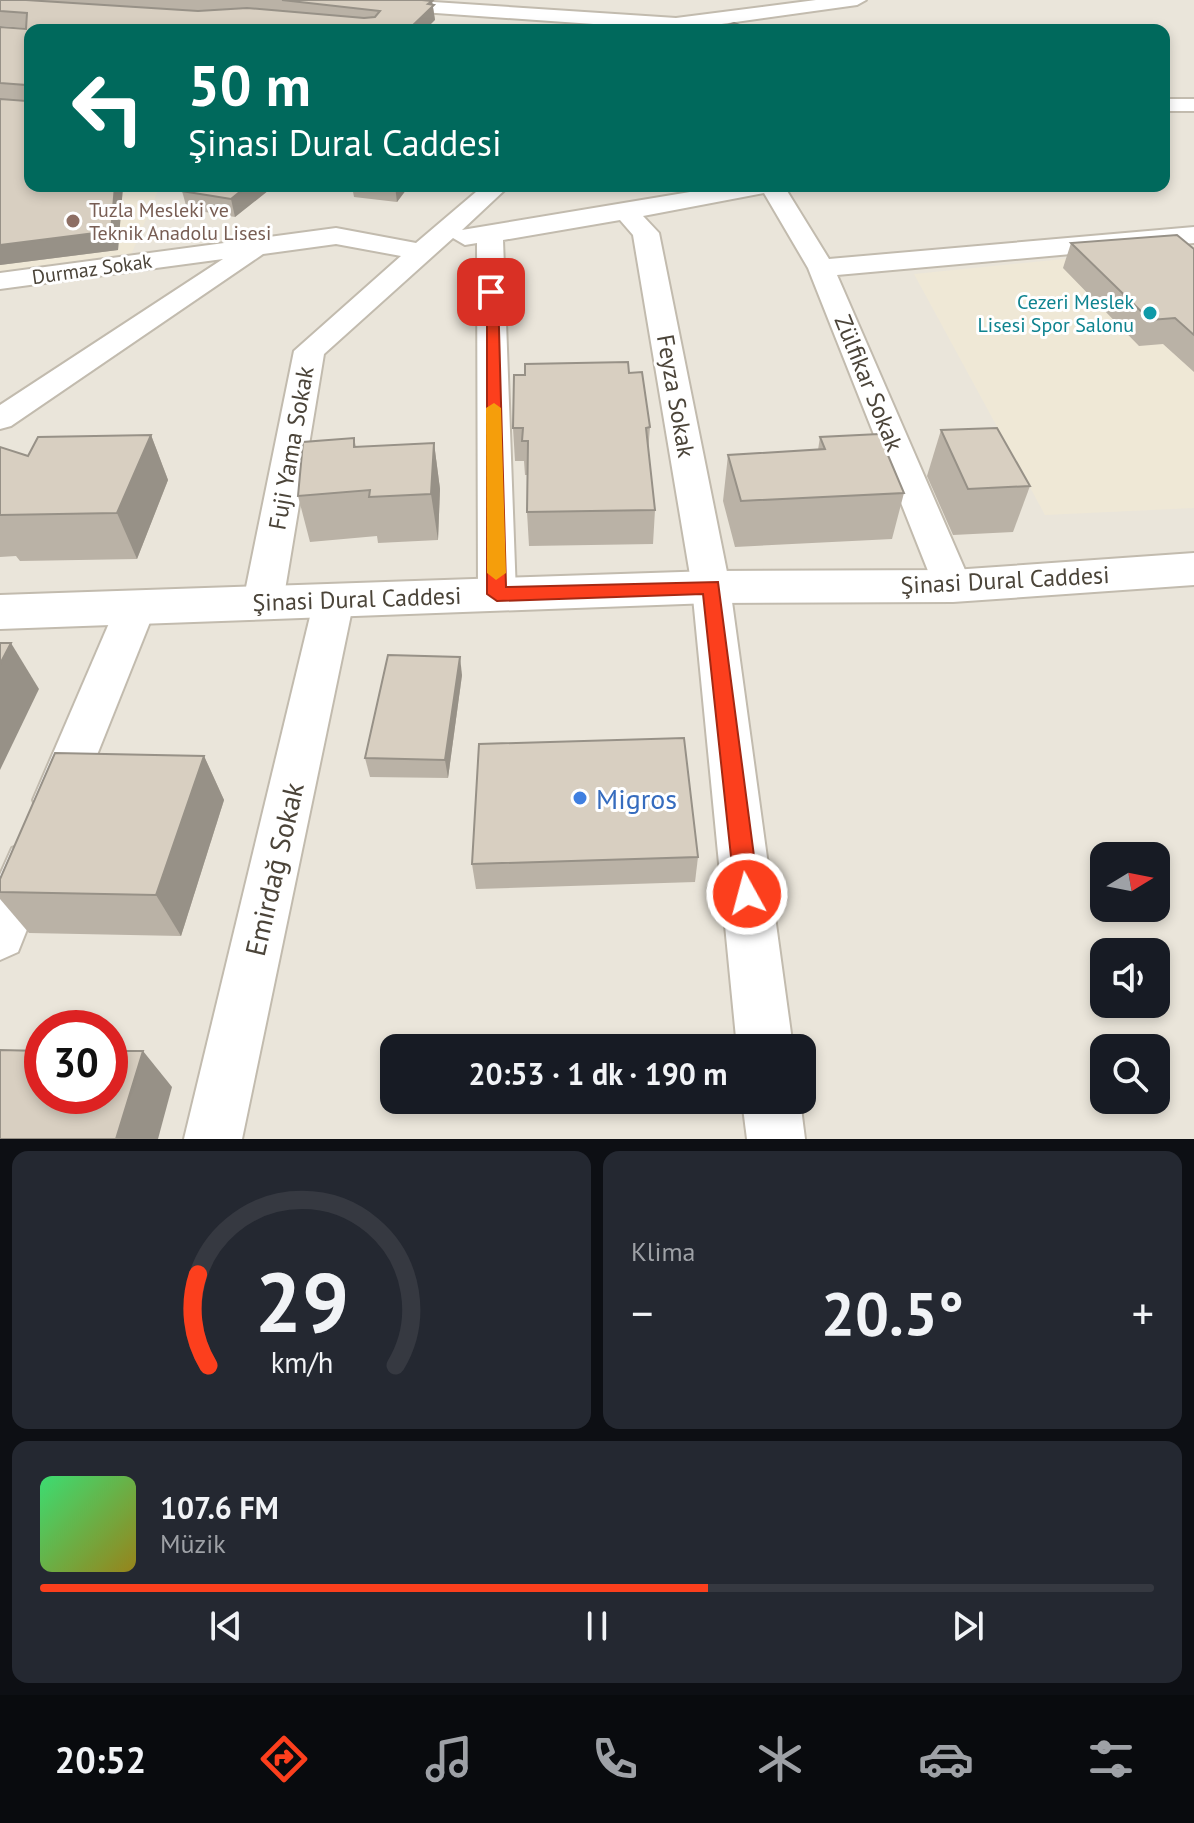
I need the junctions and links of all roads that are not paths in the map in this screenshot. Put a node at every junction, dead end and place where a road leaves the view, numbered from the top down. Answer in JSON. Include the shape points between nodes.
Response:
{"nodes":[{"id":1,"x":323,"y":0,"type":"edge"},
{"id":2,"x":857,"y":0,"type":"edge"},
{"id":3,"x":790,"y":4,"type":"edge"},
{"id":4,"x":475,"y":5,"type":"edge"},
{"id":5,"x":455,"y":24,"type":"edge"},
{"id":6,"x":646,"y":24,"type":"edge"},
{"id":7,"x":688,"y":24,"type":"edge"},
{"id":8,"x":795,"y":24,"type":"edge"},
{"id":9,"x":1170,"y":105,"type":"edge"},
{"id":10,"x":1194,"y":105,"type":"edge"},
{"id":11,"x":490,"y":192,"type":"edge"},
{"id":12,"x":735,"y":192,"type":"edge"},
{"id":13,"x":776,"y":192,"type":"edge"},
{"id":14,"x":627,"y":213,"type":"junction"},
{"id":15,"x":490,"y":231,"type":"junction"},
{"id":16,"x":1194,"y":235,"type":"edge"},
{"id":17,"x":259,"y":247,"type":"junction"},
{"id":18,"x":426,"y":248,"type":"junction"},
{"id":19,"x":821,"y":268,"type":"junction"},
{"id":20,"x":0,"y":281,"type":"edge"},
{"id":21,"x":0,"y":419,"type":"edge"},
{"id":22,"x":1194,"y":569,"type":"edge"},
{"id":23,"x":953,"y":586,"type":"junction"},
{"id":24,"x":711,"y":587,"type":"junction"},
{"id":25,"x":497,"y":594,"type":"junction"},
{"id":26,"x":334,"y":600,"type":"junction"},
{"id":27,"x":263,"y":602,"type":"junction"},
{"id":28,"x":136,"y":607,"type":"junction"},
{"id":29,"x":0,"y":612,"type":"edge"},
{"id":30,"x":0,"y":935,"type":"edge"},
{"id":31,"x":763,"y":1034,"type":"edge"},
{"id":32,"x":773,"y":1114,"type":"edge"},
{"id":33,"x":213,"y":1139,"type":"edge"},
{"id":34,"x":776,"y":1139,"type":"edge"}],
"edges":[{"from":1,"to":4,"type":"street"},
{"from":2,"to":3,"type":"street"},
{"from":3,"to":7,"type":"street"},
{"from":3,"to":8,"type":"street"},
{"from":4,"to":5,"type":"street"},
{"from":4,"to":6,"type":"street"},
{"from":9,"to":10,"type":"street"},
{"from":11,"to":18,"type":"street","name":"Fuji Yama Sokak"},
{"from":12,"to":14,"type":"street"},
{"from":13,"to":19,"type":"street","name":"Zülfikar Sokak"},
{"from":14,"to":15,"type":"street"},
{"from":14,"to":24,"type":"street","name":"Feyza Sokak","via":[[646,233]]},
{"from":15,"to":18,"type":"street"},
{"from":15,"to":25,"type":"street"},
{"from":16,"to":19,"type":"street"},
{"from":17,"to":18,"type":"street","name":"Durmaz Sokak","via":[[336,236]]},
{"from":17,"to":20,"type":"street","name":"Durmaz Sokak"},
{"from":17,"to":21,"type":"street"},
{"from":18,"to":27,"type":"street","name":"Fuji Yama Sokak","via":[[309,351]]},
{"from":19,"to":23,"type":"street","name":"Zülfikar Sokak"},
{"from":22,"to":23,"type":"street","name":"Şinasi Dural Caddesi"},
{"from":23,"to":24,"type":"street","name":"Şinasi Dural Caddesi"},
{"from":24,"to":25,"type":"street","name":"Şinasi Dural Caddesi"},
{"from":24,"to":31,"type":"street","name":"Feyza Sokak"},
{"from":25,"to":26,"type":"street","name":"Şinasi Dural Caddesi"},
{"from":26,"to":27,"type":"street","name":"Şinasi Dural Caddesi"},
{"from":26,"to":33,"type":"street","name":"Emirdağ Sokak"},
{"from":27,"to":28,"type":"street","name":"Şinasi Dural Caddesi"},
{"from":28,"to":29,"type":"street","name":"Şinasi Dural Caddesi"},
{"from":28,"to":30,"type":"street"},
{"from":32,"to":34,"type":"street"}]}
